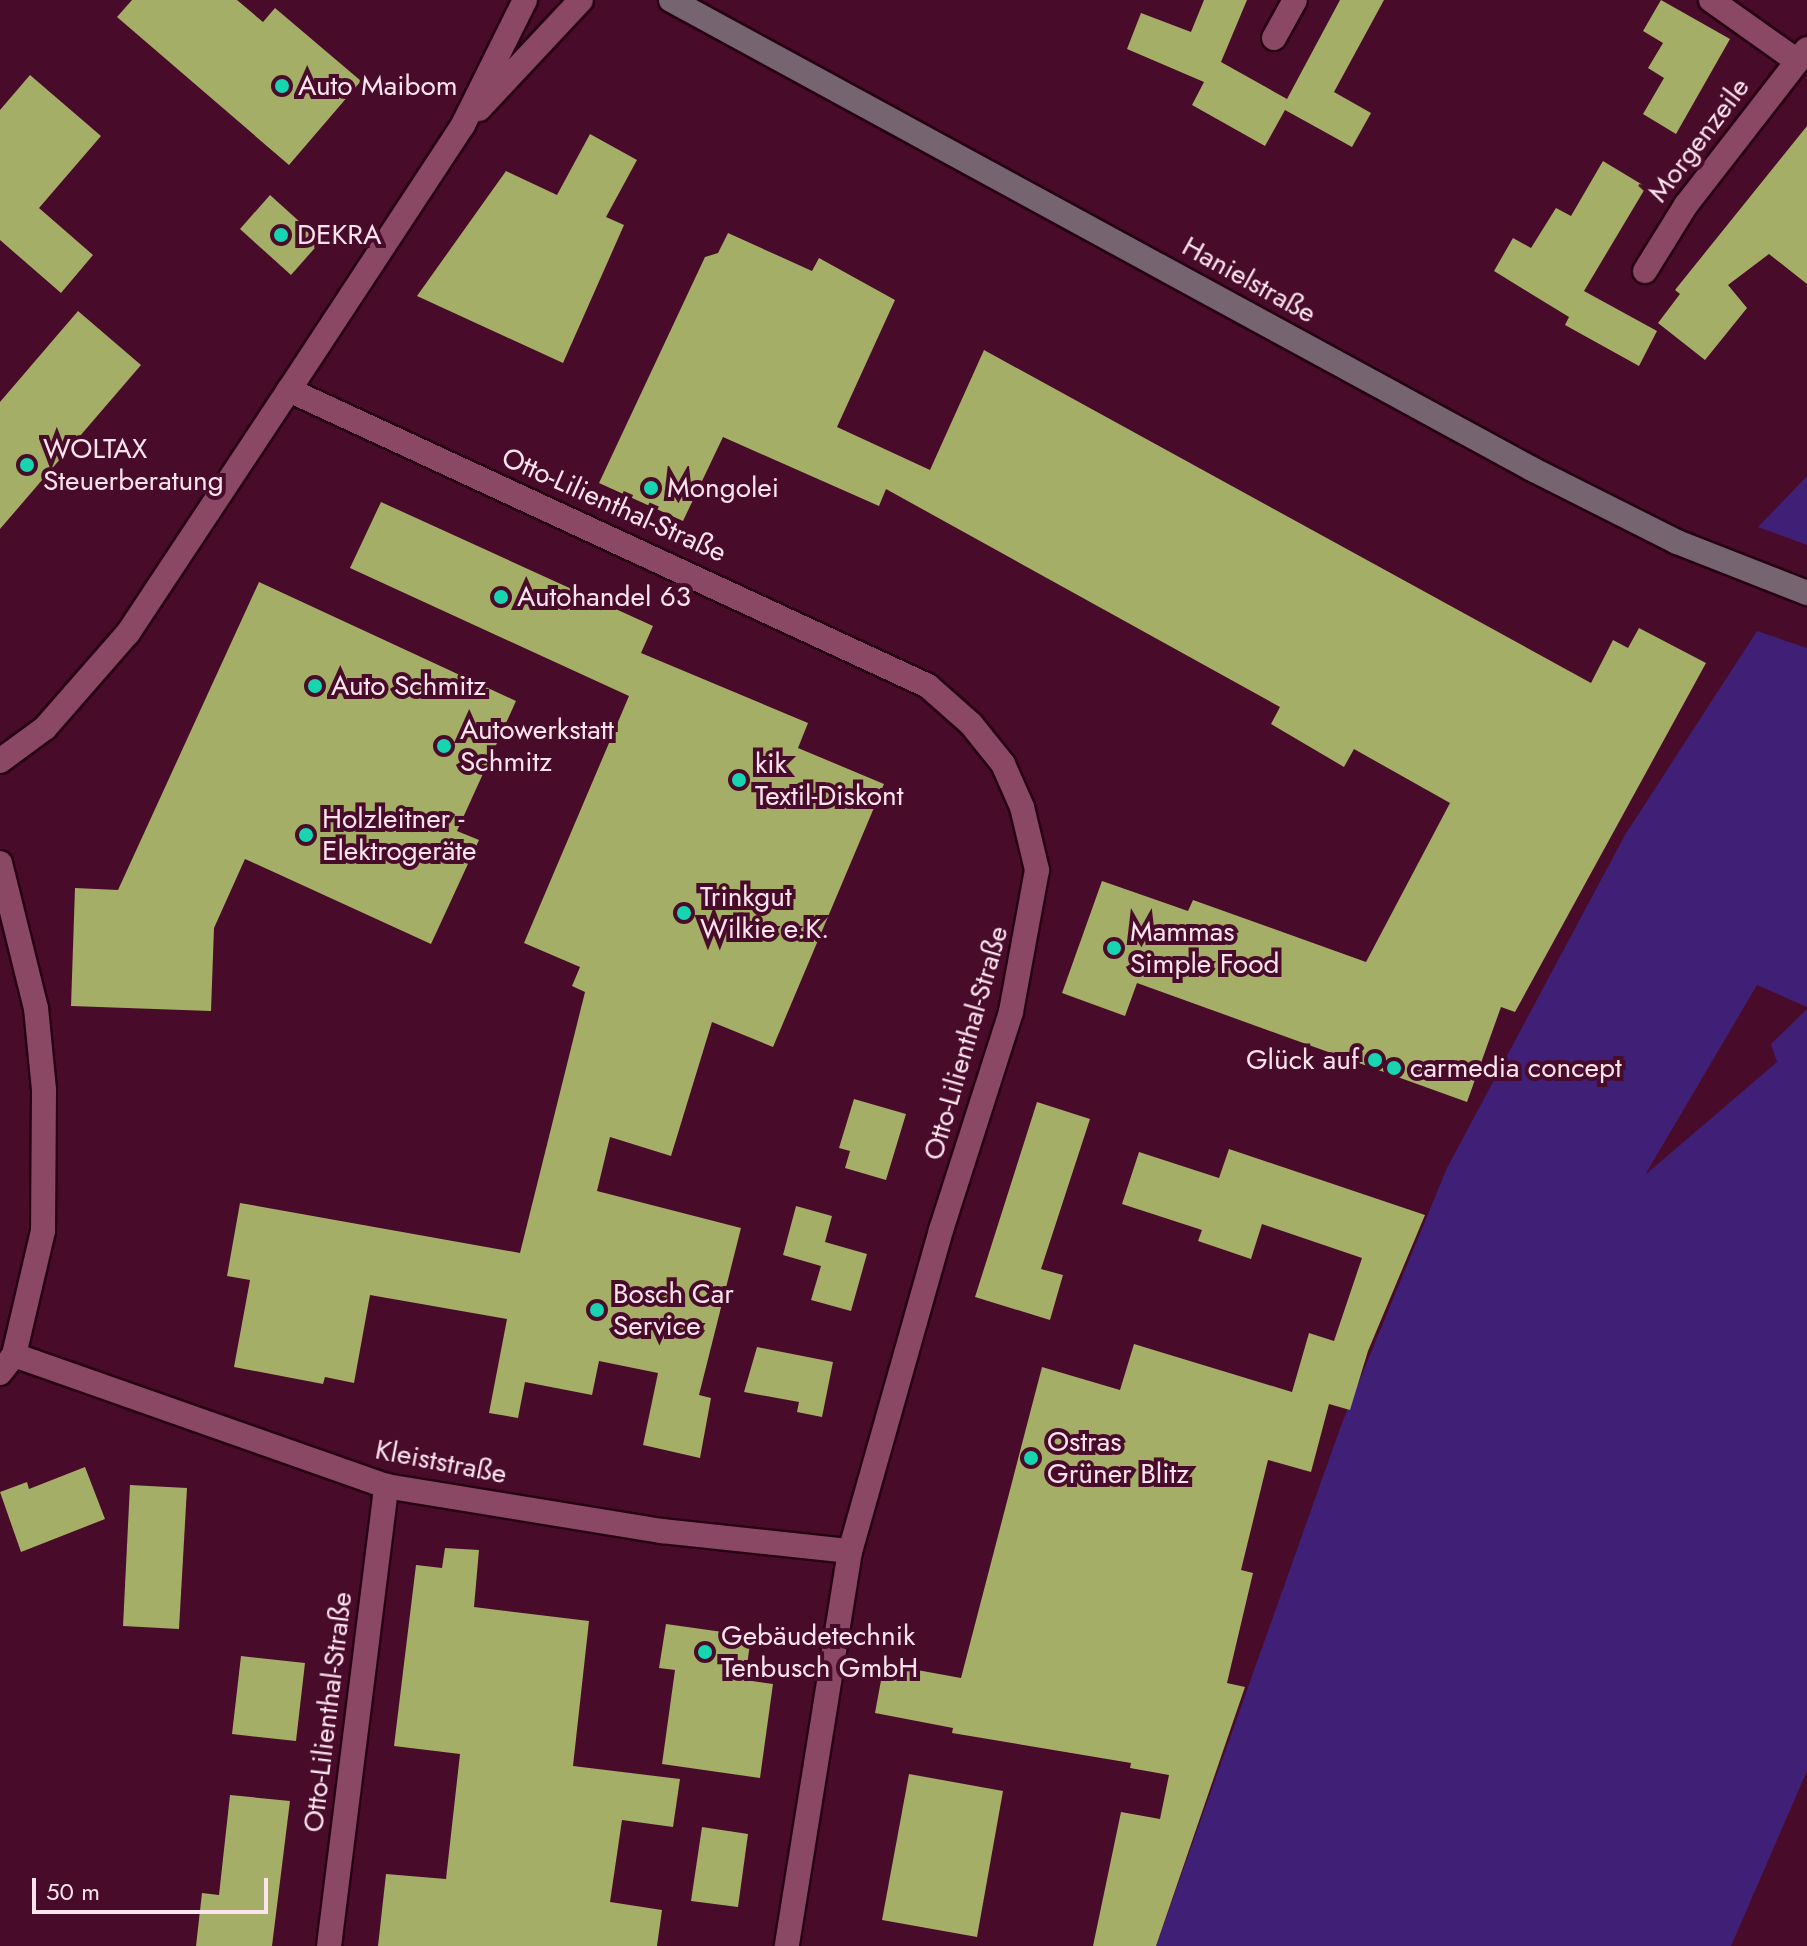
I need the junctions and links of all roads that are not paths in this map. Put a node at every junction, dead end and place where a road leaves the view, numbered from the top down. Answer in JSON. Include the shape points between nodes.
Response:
{"nodes":[{"id":1,"x":525,"y":0,"type":"edge"},
{"id":2,"x":581,"y":0,"type":"edge"},
{"id":3,"x":671,"y":0,"type":"edge"},
{"id":4,"x":1295,"y":0,"type":"edge"},
{"id":5,"x":1711,"y":0,"type":"edge"},
{"id":6,"x":1274,"y":38,"type":"dead end"},
{"id":7,"x":1802,"y":55,"type":"edge"},
{"id":8,"x":463,"y":125,"type":"junction"},
{"id":9,"x":1645,"y":271,"type":"dead end"},
{"id":10,"x":289,"y":390,"type":"junction"},
{"id":11,"x":1807,"y":593,"type":"edge"},
{"id":12,"x":0,"y":761,"type":"edge"},
{"id":13,"x":0,"y":863,"type":"edge"},
{"id":14,"x":7,"y":1364,"type":"edge"},
{"id":15,"x":386,"y":1486,"type":"junction"},
{"id":16,"x":850,"y":1551,"type":"junction"},
{"id":17,"x":329,"y":1946,"type":"edge"},
{"id":18,"x":787,"y":1946,"type":"edge"}],
"edges":[{"from":1,"to":8,"type":"street"},
{"from":2,"to":8,"type":"street"},
{"from":3,"to":11,"type":"main road","name":"Hanielstraße","via":[[1532,469],[1677,542]]},
{"from":4,"to":6,"type":"street"},
{"from":5,"to":7,"type":"street"},
{"from":7,"to":9,"type":"street","name":"Morgenzeile","via":[[1686,205]]},
{"from":8,"to":10,"type":"street"},
{"from":10,"to":12,"type":"street","via":[[128,633],[45,728]]},
{"from":10,"to":16,"type":"street","name":"Otto-Lilienthal-Straße","via":[[928,686],[971,724],[1003,764],[1022,807],[1037,870],[1031,926],[1011,1012],[937,1244]]},
{"from":13,"to":14,"type":"street","via":[[36,1008],[44,1090],[43,1231]]},
{"from":14,"to":15,"type":"street","name":"Kleiststraße"},
{"from":15,"to":16,"type":"street","name":"Kleiststraße","via":[[662,1531]]},
{"from":15,"to":17,"type":"street","name":"Otto-Lilienthal-Straße"},
{"from":16,"to":18,"type":"street","name":"Otto-Lilienthal-Straße"}]}
